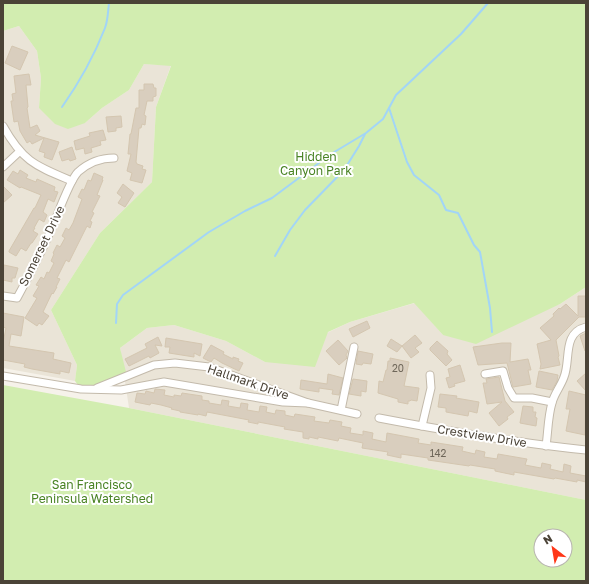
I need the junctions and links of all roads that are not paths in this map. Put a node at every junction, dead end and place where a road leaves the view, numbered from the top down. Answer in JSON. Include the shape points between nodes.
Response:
{"nodes":[{"id":1,"x":3,"y":126,"type":"edge"},
{"id":2,"x":19,"y":152,"type":"junction"},
{"id":3,"x":114,"y":158,"type":"dead end"},
{"id":4,"x":3,"y":167,"type":"edge"},
{"id":5,"x":72,"y":181,"type":"junction"},
{"id":6,"x":3,"y":296,"type":"edge"},
{"id":7,"x":586,"y":327,"type":"edge"},
{"id":8,"x":354,"y":347,"type":"dead end"},
{"id":9,"x":485,"y":374,"type":"dead end"},
{"id":10,"x":430,"y":375,"type":"dead end"},
{"id":11,"x":3,"y":376,"type":"edge"},
{"id":12,"x":95,"y":389,"type":"junction"},
{"id":13,"x":552,"y":402,"type":"junction"},
{"id":14,"x":308,"y":403,"type":"junction"},
{"id":15,"x":341,"y":410,"type":"junction"},
{"id":16,"x":357,"y":414,"type":"dead end"},
{"id":17,"x":379,"y":418,"type":"dead end"},
{"id":18,"x":422,"y":426,"type":"junction"},
{"id":19,"x":546,"y":446,"type":"junction"},
{"id":20,"x":586,"y":450,"type":"edge"}],
"edges":[{"from":1,"to":2,"type":"street"},
{"from":2,"to":4,"type":"street"},
{"from":2,"to":5,"type":"street","via":[[41,168]]},
{"from":3,"to":5,"type":"street","via":[[104,158],[87,166],[77,173]]},
{"from":5,"to":6,"type":"street","name":"Somerset Drive","via":[[17,298]]},
{"from":7,"to":13,"type":"street","via":[[572,336],[565,376]]},
{"from":8,"to":15,"type":"street"},
{"from":9,"to":13,"type":"street","via":[[503,371],[514,398]]},
{"from":10,"to":18,"type":"street","via":[[431,388]]},
{"from":11,"to":12,"type":"street","name":"Hallmark Drive"},
{"from":12,"to":14,"type":"street","name":"Hallmark Drive","via":[[121,390],[164,382],[283,402]]},
{"from":12,"to":14,"type":"street","name":"Hallmark Drive","via":[[154,364],[175,363],[209,367]]},
{"from":13,"to":19,"type":"street"},
{"from":14,"to":15,"type":"street","name":"Hallmark Drive"},
{"from":15,"to":16,"type":"street","name":"Hallmark Drive"},
{"from":17,"to":18,"type":"street","name":"Crestview Drive"},
{"from":18,"to":19,"type":"street","name":"Crestview Drive"},
{"from":19,"to":20,"type":"street","name":"Crestview Drive"}]}
